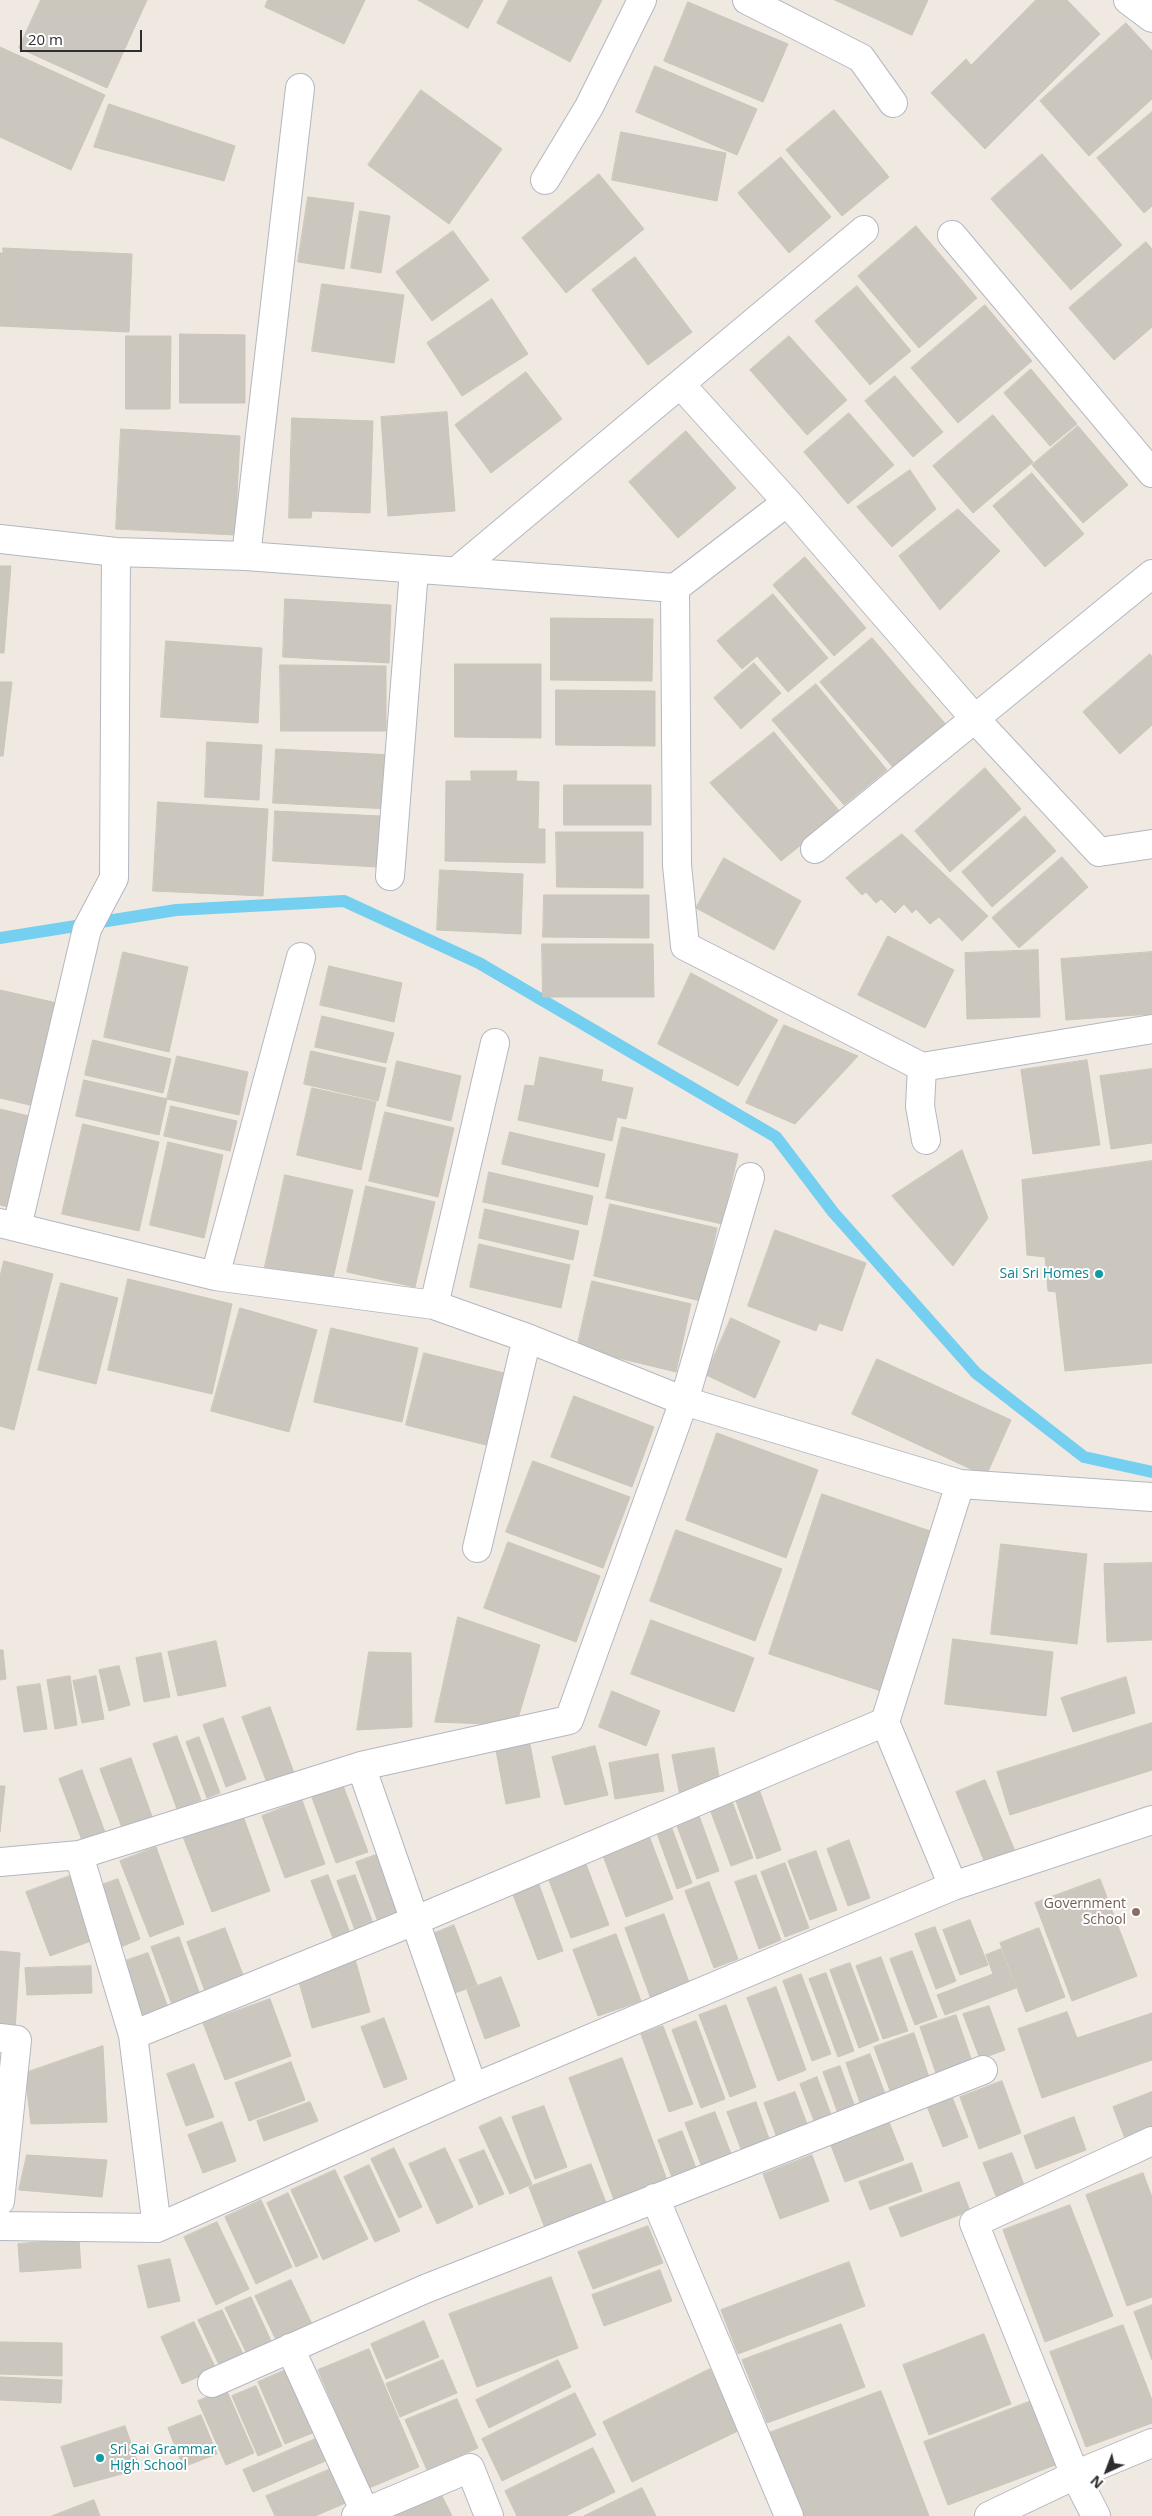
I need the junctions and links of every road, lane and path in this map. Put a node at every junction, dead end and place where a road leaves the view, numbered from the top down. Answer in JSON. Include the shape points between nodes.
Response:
{"nodes":[{"id":1,"x":642,"y":0,"type":"edge"},
{"id":2,"x":747,"y":0,"type":"edge"},
{"id":3,"x":1128,"y":0,"type":"edge"},
{"id":4,"x":1152,"y":18,"type":"edge"},
{"id":5,"x":300,"y":88,"type":"dead end"},
{"id":6,"x":893,"y":103,"type":"dead end"},
{"id":7,"x":546,"y":180,"type":"dead end"},
{"id":8,"x":864,"y":230,"type":"dead end"},
{"id":9,"x":952,"y":235,"type":"dead end"},
{"id":10,"x":680,"y":385,"type":"junction"},
{"id":11,"x":1152,"y":473,"type":"edge"},
{"id":12,"x":787,"y":502,"type":"junction"},
{"id":13,"x":0,"y":539,"type":"edge"},
{"id":14,"x":116,"y":552,"type":"junction"},
{"id":15,"x":246,"y":556,"type":"junction"},
{"id":16,"x":414,"y":570,"type":"junction"},
{"id":17,"x":458,"y":570,"type":"junction"},
{"id":18,"x":1152,"y":574,"type":"edge"},
{"id":19,"x":676,"y":588,"type":"junction"},
{"id":20,"x":976,"y":720,"type":"junction"},
{"id":21,"x":1152,"y":844,"type":"edge"},
{"id":22,"x":815,"y":849,"type":"dead end"},
{"id":23,"x":390,"y":876,"type":"dead end"},
{"id":24,"x":301,"y":957,"type":"dead end"},
{"id":25,"x":1152,"y":1029,"type":"edge"},
{"id":26,"x":495,"y":1043,"type":"dead end"},
{"id":27,"x":922,"y":1066,"type":"junction"},
{"id":28,"x":926,"y":1140,"type":"dead end"},
{"id":29,"x":750,"y":1177,"type":"dead end"},
{"id":30,"x":9,"y":1225,"type":"edge"},
{"id":31,"x":215,"y":1276,"type":"junction"},
{"id":32,"x":434,"y":1305,"type":"junction"},
{"id":33,"x":528,"y":1338,"type":"junction"},
{"id":34,"x":684,"y":1401,"type":"junction"},
{"id":35,"x":960,"y":1484,"type":"junction"},
{"id":36,"x":1152,"y":1497,"type":"edge"},
{"id":37,"x":477,"y":1548,"type":"dead end"},
{"id":38,"x":885,"y":1722,"type":"junction"},
{"id":39,"x":361,"y":1766,"type":"junction"},
{"id":40,"x":1152,"y":1820,"type":"edge"},
{"id":41,"x":79,"y":1856,"type":"junction"},
{"id":42,"x":0,"y":1862,"type":"edge"},
{"id":43,"x":953,"y":1886,"type":"junction"},
{"id":44,"x":414,"y":1921,"type":"junction"},
{"id":45,"x":133,"y":2035,"type":"junction"},
{"id":46,"x":0,"y":2038,"type":"edge"},
{"id":47,"x":982,"y":2070,"type":"dead end"},
{"id":48,"x":473,"y":2088,"type":"junction"},
{"id":49,"x":1152,"y":2141,"type":"edge"},
{"id":50,"x":655,"y":2198,"type":"junction"},
{"id":51,"x":0,"y":2201,"type":"edge"},
{"id":52,"x":0,"y":2226,"type":"edge"},
{"id":53,"x":157,"y":2228,"type":"junction"},
{"id":54,"x":290,"y":2348,"type":"junction"},
{"id":55,"x":212,"y":2383,"type":"dead end"},
{"id":56,"x":1152,"y":2444,"type":"edge"},
{"id":57,"x":1075,"y":2475,"type":"junction"},
{"id":58,"x":360,"y":2514,"type":"edge"},
{"id":59,"x":489,"y":2516,"type":"edge"},
{"id":60,"x":789,"y":2516,"type":"edge"},
{"id":61,"x":989,"y":2516,"type":"edge"},
{"id":62,"x":1096,"y":2516,"type":"edge"}],
"edges":[{"from":1,"to":7,"type":"street","via":[[589,107]]},
{"from":2,"to":6,"type":"street","via":[[861,58]]},
{"from":3,"to":4,"type":"street"},
{"from":5,"to":15,"type":"street"},
{"from":8,"to":10,"type":"street"},
{"from":9,"to":11,"type":"street"},
{"from":10,"to":12,"type":"street"},
{"from":10,"to":17,"type":"street"},
{"from":12,"to":19,"type":"street"},
{"from":12,"to":20,"type":"street"},
{"from":13,"to":14,"type":"street"},
{"from":14,"to":15,"type":"street"},
{"from":14,"to":30,"type":"street","via":[[114,878],[87,930],[76,983]]},
{"from":15,"to":16,"type":"street"},
{"from":16,"to":17,"type":"street"},
{"from":16,"to":23,"type":"street"},
{"from":17,"to":19,"type":"street"},
{"from":18,"to":20,"type":"street"},
{"from":19,"to":27,"type":"street","via":[[677,865],[685,946]]},
{"from":20,"to":21,"type":"street","via":[[1098,852]]},
{"from":20,"to":22,"type":"street"},
{"from":24,"to":31,"type":"street"},
{"from":25,"to":27,"type":"street"},
{"from":26,"to":32,"type":"street"},
{"from":27,"to":28,"type":"street","via":[[920,1106]]},
{"from":29,"to":34,"type":"street"},
{"from":30,"to":31,"type":"street"},
{"from":31,"to":32,"type":"street"},
{"from":32,"to":33,"type":"street"},
{"from":33,"to":34,"type":"street"},
{"from":33,"to":37,"type":"street"},
{"from":34,"to":35,"type":"street"},
{"from":34,"to":39,"type":"street","via":[[569,1720]]},
{"from":35,"to":36,"type":"street"},
{"from":35,"to":38,"type":"street"},
{"from":38,"to":43,"type":"street"},
{"from":38,"to":44,"type":"street"},
{"from":39,"to":41,"type":"street"},
{"from":39,"to":44,"type":"street"},
{"from":40,"to":43,"type":"street"},
{"from":41,"to":42,"type":"street"},
{"from":41,"to":45,"type":"street"},
{"from":43,"to":48,"type":"street"},
{"from":44,"to":45,"type":"street"},
{"from":44,"to":48,"type":"street"},
{"from":45,"to":53,"type":"street"},
{"from":46,"to":51,"type":"street","via":[[17,2040]]},
{"from":47,"to":50,"type":"street"},
{"from":48,"to":53,"type":"street"},
{"from":49,"to":57,"type":"street","via":[[974,2223]]},
{"from":50,"to":54,"type":"street","via":[[425,2289]]},
{"from":50,"to":60,"type":"street"},
{"from":52,"to":53,"type":"street"},
{"from":54,"to":55,"type":"street"},
{"from":54,"to":58,"type":"street"},
{"from":56,"to":57,"type":"street"},
{"from":57,"to":61,"type":"street"},
{"from":57,"to":62,"type":"street"},
{"from":58,"to":59,"type":"street","via":[[470,2468]]}]}
